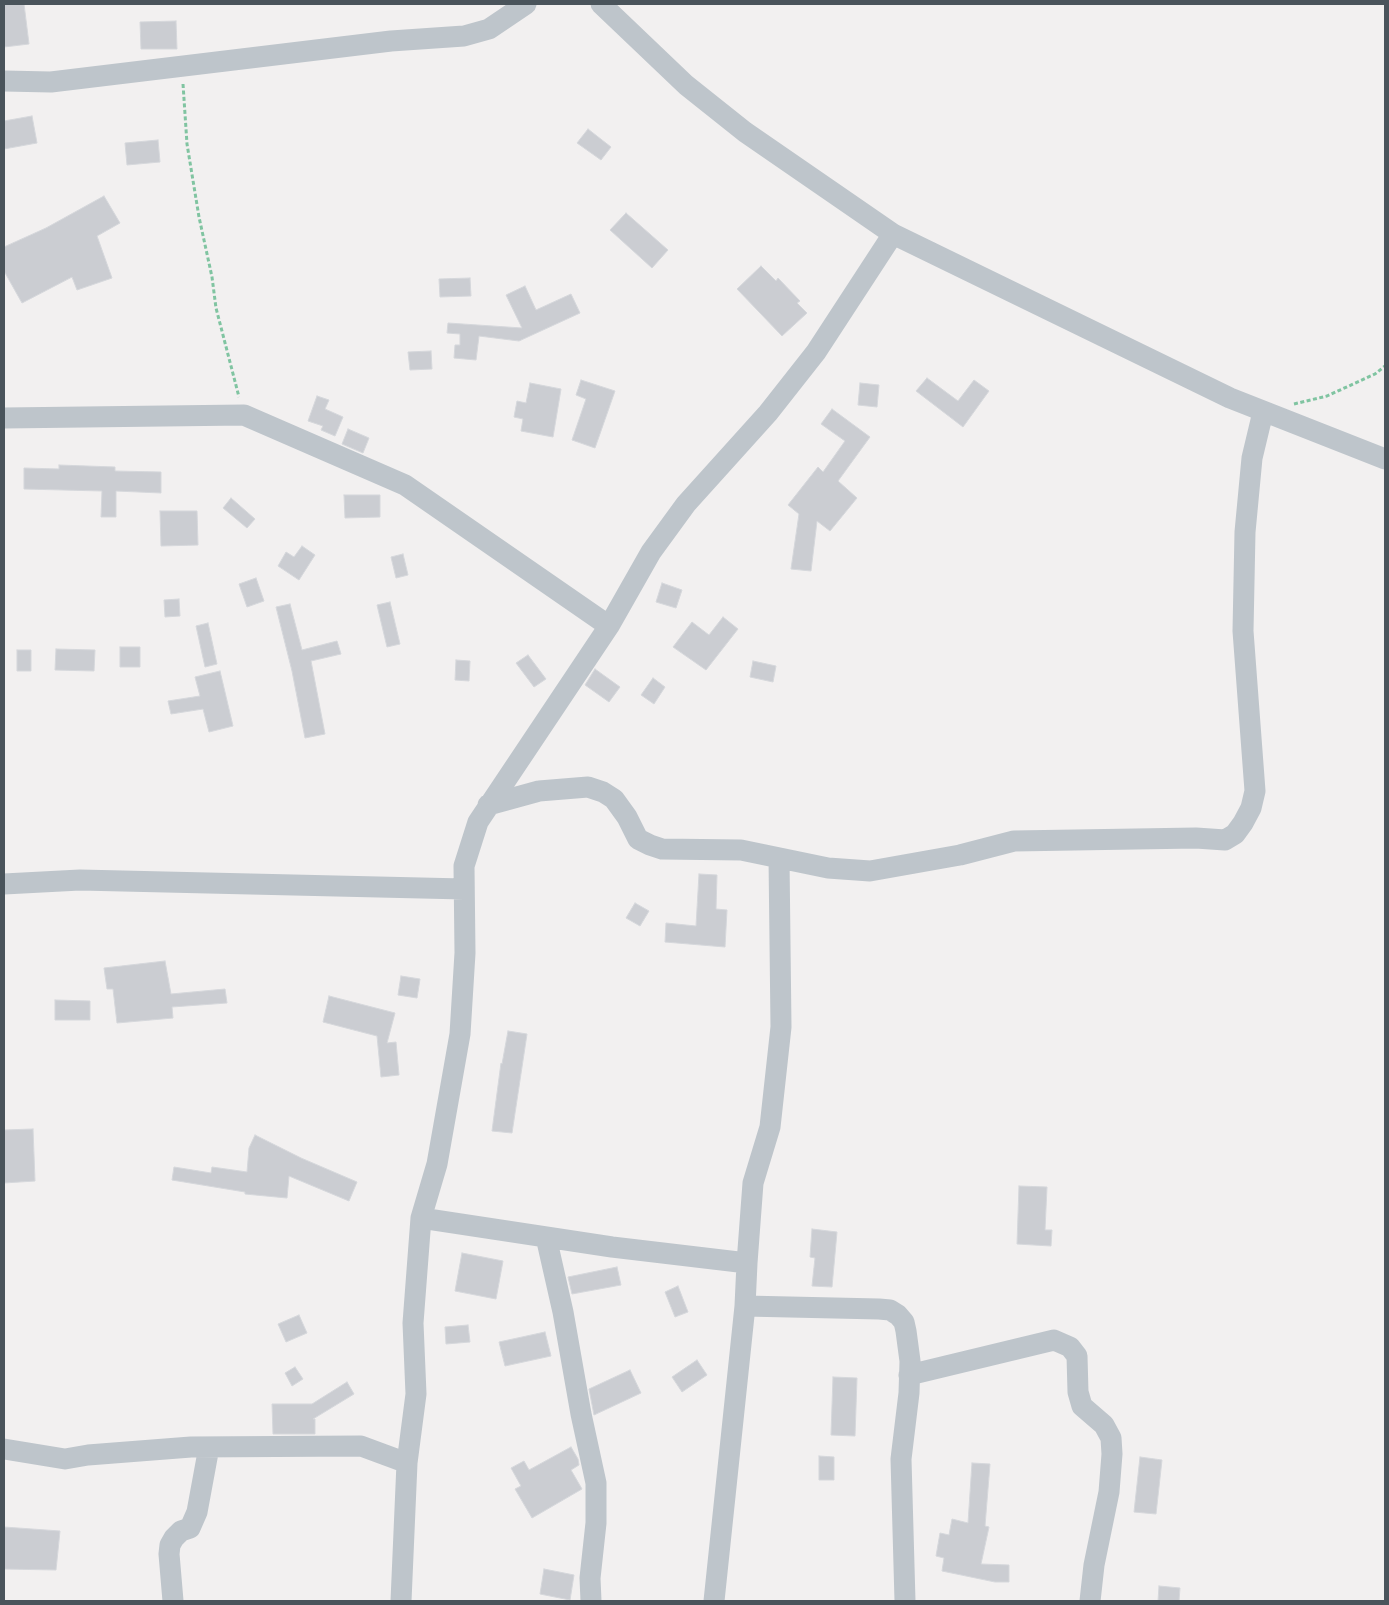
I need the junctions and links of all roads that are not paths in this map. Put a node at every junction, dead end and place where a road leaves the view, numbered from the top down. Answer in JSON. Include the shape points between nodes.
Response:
{"nodes":[{"id":1,"x":526,"y":4,"type":"edge"},
{"id":2,"x":601,"y":4,"type":"edge"},
{"id":3,"x":4,"y":82,"type":"edge"},
{"id":4,"x":893,"y":234,"type":"junction"},
{"id":5,"x":1263,"y":412,"type":"junction"},
{"id":6,"x":4,"y":418,"type":"edge"},
{"id":7,"x":1385,"y":460,"type":"edge"},
{"id":8,"x":609,"y":626,"type":"junction"},
{"id":9,"x":488,"y":805,"type":"junction"},
{"id":10,"x":779,"y":858,"type":"junction"},
{"id":11,"x":4,"y":884,"type":"edge"},
{"id":12,"x":464,"y":888,"type":"junction"},
{"id":13,"x":421,"y":1218,"type":"junction"},
{"id":14,"x":546,"y":1237,"type":"junction"},
{"id":15,"x":747,"y":1262,"type":"junction"},
{"id":16,"x":745,"y":1306,"type":"junction"},
{"id":17,"x":909,"y":1376,"type":"junction"},
{"id":18,"x":209,"y":1447,"type":"junction"},
{"id":19,"x":4,"y":1449,"type":"edge"},
{"id":20,"x":407,"y":1463,"type":"junction"},
{"id":21,"x":173,"y":1601,"type":"edge"},
{"id":22,"x":401,"y":1601,"type":"edge"},
{"id":23,"x":591,"y":1601,"type":"edge"},
{"id":24,"x":714,"y":1601,"type":"edge"},
{"id":25,"x":905,"y":1601,"type":"edge"},
{"id":26,"x":1090,"y":1601,"type":"edge"}],
"edges":[{"from":1,"to":3,"type":"street","via":[[489,29],[464,36],[391,41],[51,82]]},
{"from":2,"to":4,"type":"street","via":[[686,85],[745,132]]},
{"from":4,"to":5,"type":"street"},
{"from":4,"to":8,"type":"street","via":[[816,352],[768,413],[686,504],[651,552]]},
{"from":5,"to":7,"type":"street"},
{"from":5,"to":10,"type":"street","via":[[1252,458],[1245,532],[1243,631],[1255,791],[1251,808],[1235,834],[1225,840],[1014,841],[960,855],[870,871],[828,868]]},
{"from":6,"to":8,"type":"street","via":[[244,415],[405,485]]},
{"from":8,"to":9,"type":"street"},
{"from":9,"to":10,"type":"street","via":[[539,791],[588,787],[614,799],[638,839],[650,845],[662,849],[741,850]]},
{"from":9,"to":12,"type":"street","via":[[478,822],[464,866]]},
{"from":10,"to":15,"type":"street","via":[[781,1027],[770,1127],[753,1182]]},
{"from":11,"to":12,"type":"street","via":[[80,880]]},
{"from":12,"to":13,"type":"street","via":[[465,953],[460,1034],[437,1164]]},
{"from":13,"to":14,"type":"street"},
{"from":13,"to":20,"type":"street","via":[[413,1323],[416,1394]]},
{"from":14,"to":15,"type":"street"},
{"from":14,"to":23,"type":"street","via":[[596,1483]]},
{"from":15,"to":16,"type":"street"},
{"from":16,"to":17,"type":"street","via":[[890,1310],[904,1322]]},
{"from":16,"to":24,"type":"street"},
{"from":17,"to":25,"type":"street","via":[[902,1459]]},
{"from":17,"to":26,"type":"street","via":[[1054,1340],[1070,1346],[1077,1356],[1078,1392],[1082,1406],[1104,1425],[1111,1438],[1109,1492]]},
{"from":18,"to":19,"type":"street","via":[[65,1459]]},
{"from":18,"to":20,"type":"street","via":[[361,1446]]},
{"from":18,"to":21,"type":"street","via":[[197,1512],[190,1528],[181,1531],[170,1545]]},
{"from":20,"to":22,"type":"street"}]}
